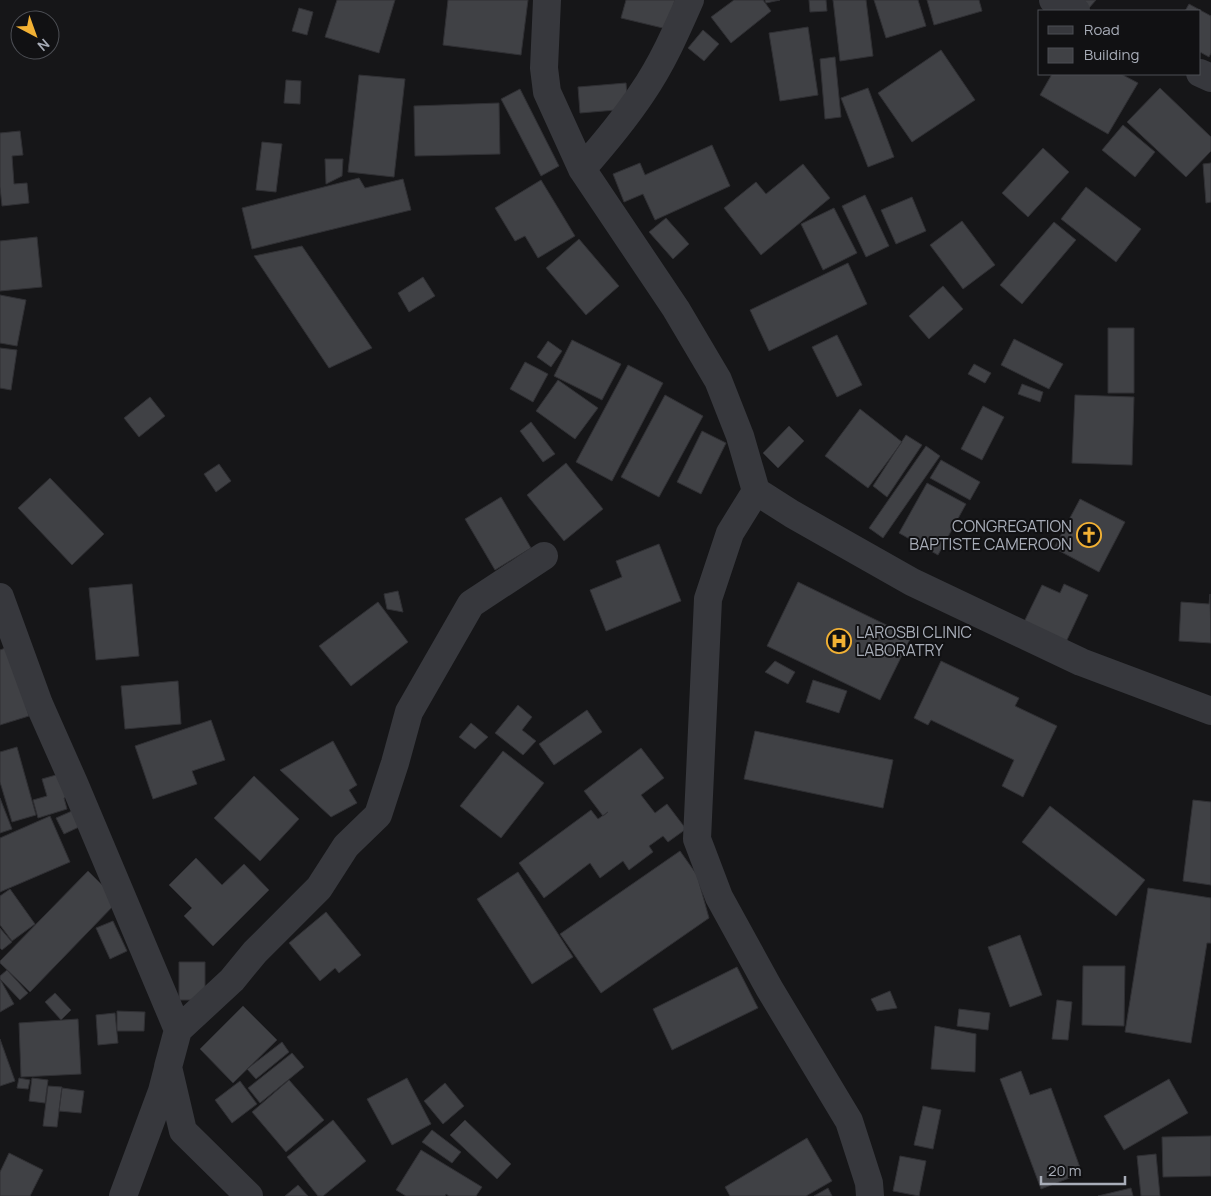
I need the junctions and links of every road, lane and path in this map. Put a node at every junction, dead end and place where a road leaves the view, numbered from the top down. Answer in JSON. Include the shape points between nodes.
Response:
{"nodes":[{"id":1,"x":547,"y":0,"type":"edge"},
{"id":2,"x":690,"y":0,"type":"edge"},
{"id":3,"x":1053,"y":0,"type":"edge"},
{"id":4,"x":1074,"y":10,"type":"edge"},
{"id":5,"x":582,"y":169,"type":"junction"},
{"id":6,"x":756,"y":491,"type":"junction"},
{"id":7,"x":544,"y":556,"type":"dead end"},
{"id":8,"x":0,"y":596,"type":"edge"},
{"id":9,"x":1211,"y":711,"type":"edge"},
{"id":10,"x":178,"y":1030,"type":"junction"},
{"id":11,"x":168,"y":1067,"type":"junction"},
{"id":12,"x":123,"y":1196,"type":"edge"},
{"id":13,"x":249,"y":1196,"type":"edge"},
{"id":14,"x":870,"y":1196,"type":"edge"}],
"edges":[{"from":1,"to":5,"type":"street","via":[[544,68],[547,92]]},
{"from":2,"to":5,"type":"street","via":[[672,41],[643,92],[614,133]]},
{"from":3,"to":4,"type":"street"},
{"from":5,"to":6,"type":"street","via":[[676,309],[718,380],[740,436]]},
{"from":6,"to":9,"type":"street","via":[[912,582],[1081,662]]},
{"from":6,"to":14,"type":"street","via":[[730,533],[708,599],[697,839],[719,897],[849,1121],[869,1183]]},
{"from":7,"to":10,"type":"street","via":[[471,604],[409,712],[378,815],[346,846],[319,888],[255,952],[232,980]]},
{"from":8,"to":10,"type":"street","via":[[38,704]]},
{"from":10,"to":11,"type":"street"},
{"from":11,"to":12,"type":"street"},
{"from":11,"to":13,"type":"street","via":[[184,1130]]}]}
